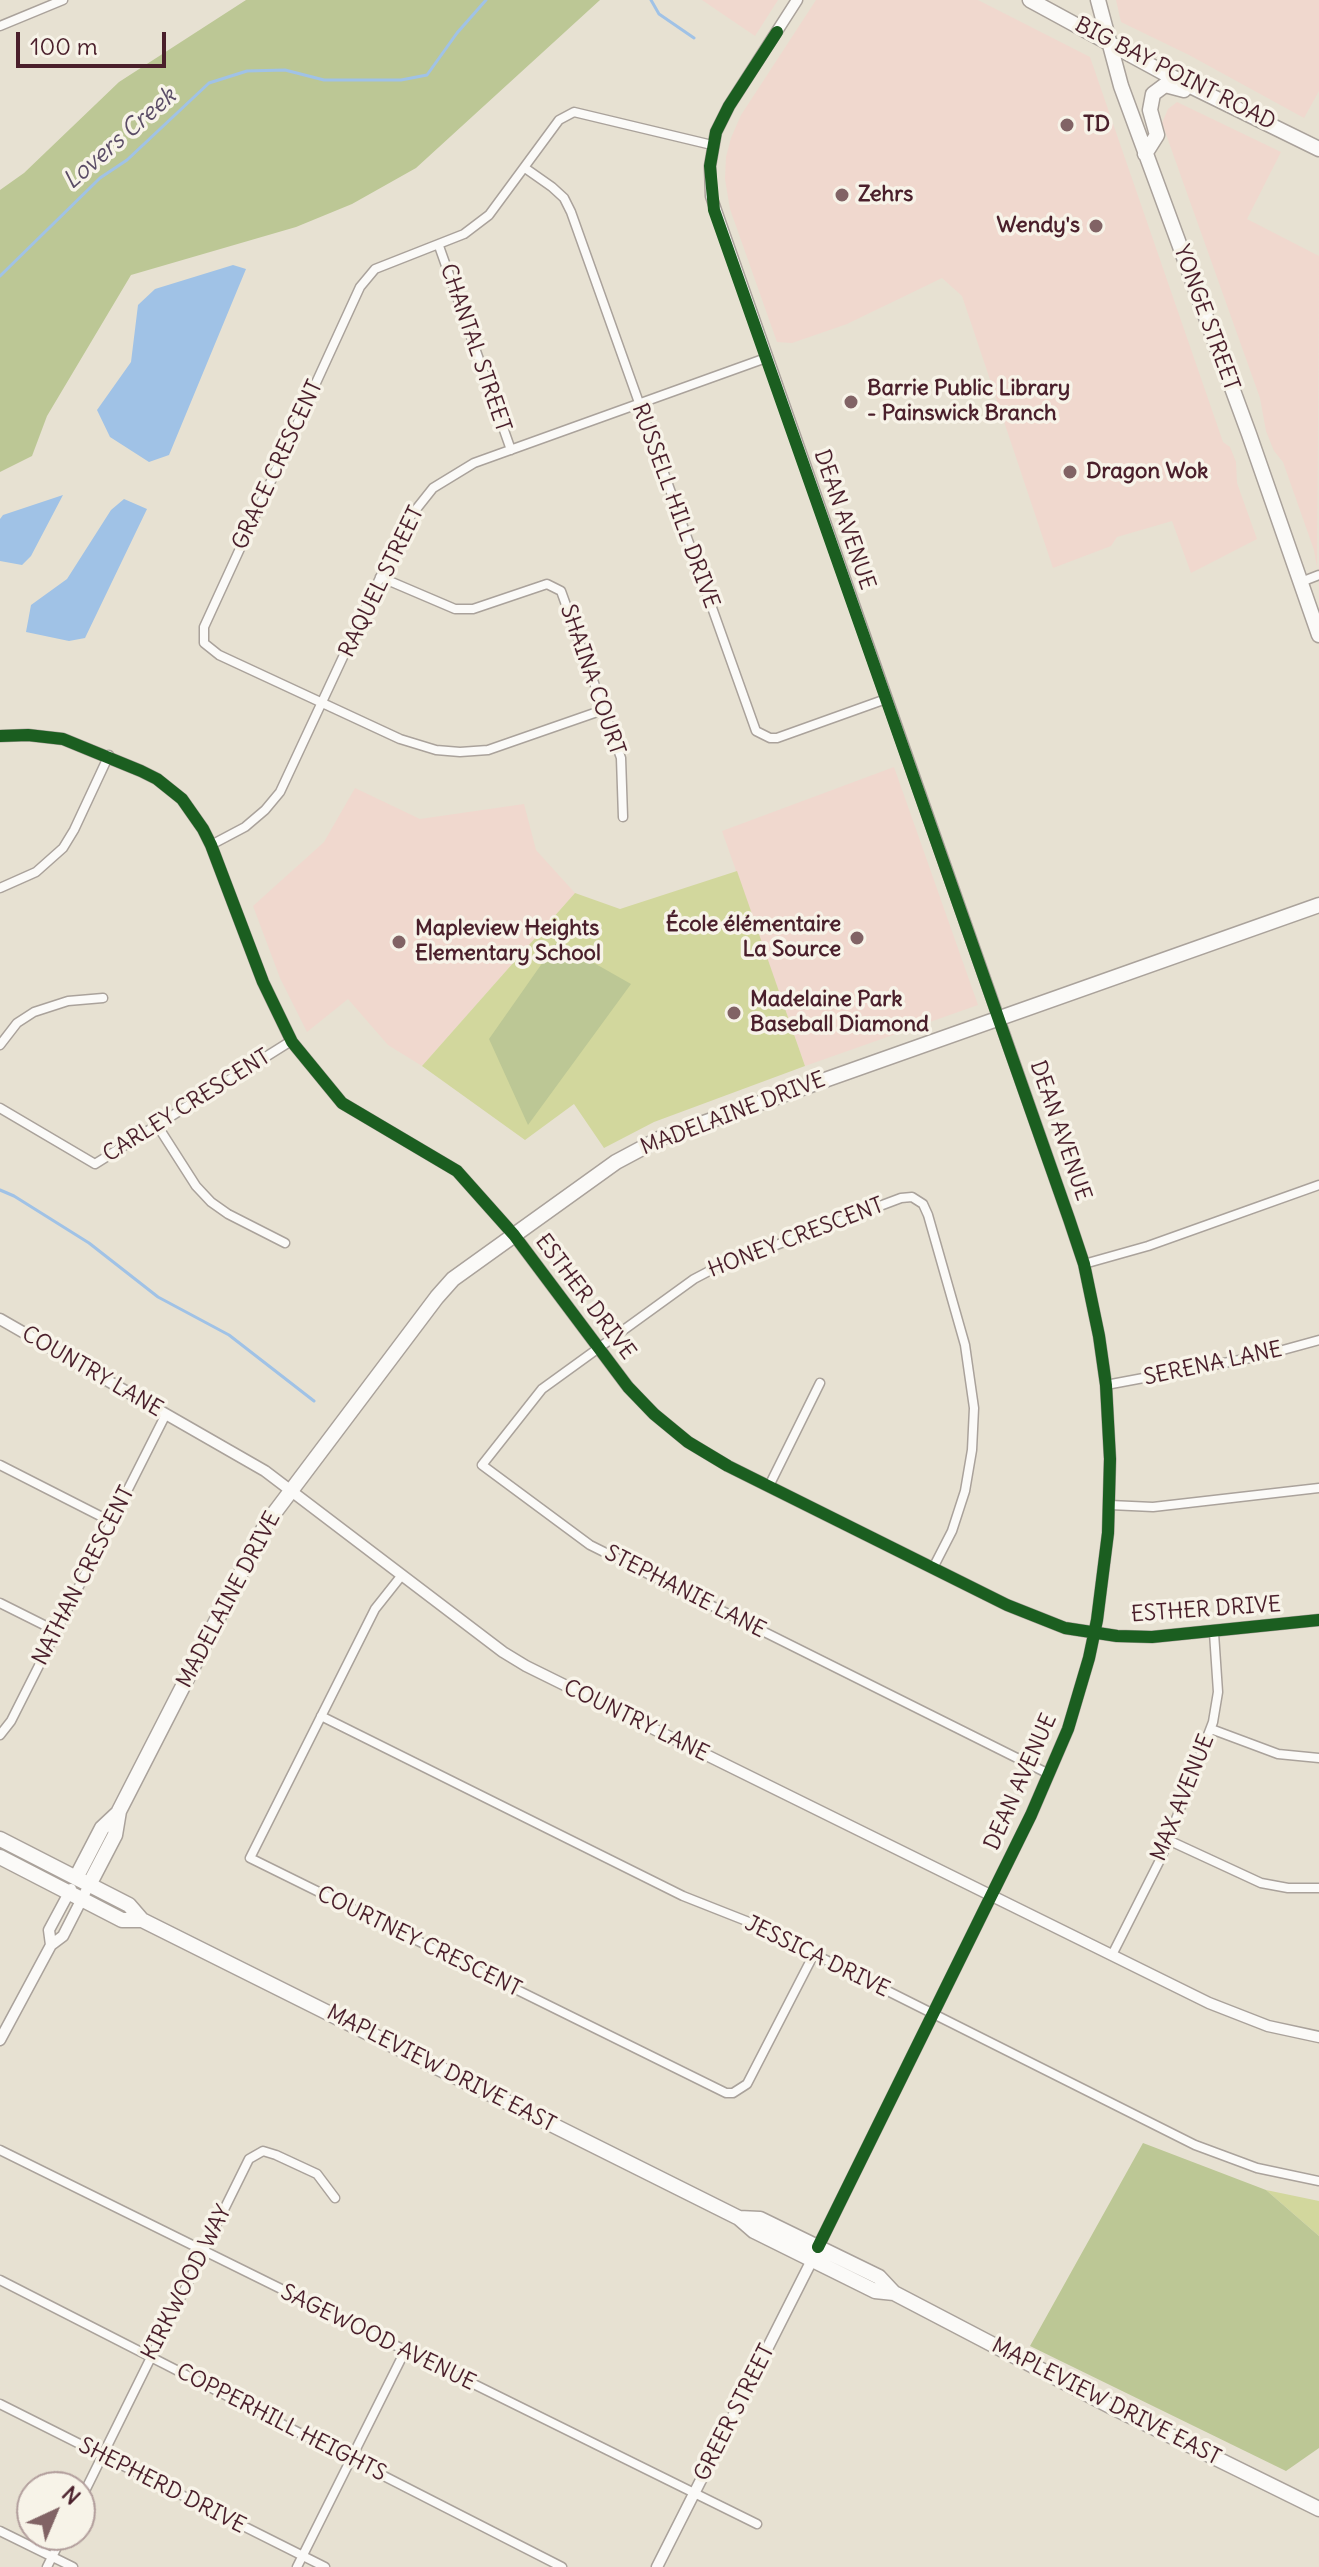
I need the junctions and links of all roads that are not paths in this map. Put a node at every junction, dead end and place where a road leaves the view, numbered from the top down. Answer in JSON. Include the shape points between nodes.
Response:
{"nodes":[{"id":1,"x":63,"y":0,"type":"edge"},
{"id":2,"x":797,"y":0,"type":"edge"},
{"id":3,"x":1030,"y":0,"type":"edge"},
{"id":4,"x":1046,"y":0,"type":"edge"},
{"id":5,"x":1053,"y":0,"type":"edge"},
{"id":6,"x":1098,"y":0,"type":"edge"},
{"id":7,"x":0,"y":26,"type":"edge"},
{"id":8,"x":1109,"y":43,"type":"junction"},
{"id":9,"x":1204,"y":93,"type":"junction"},
{"id":10,"x":712,"y":145,"type":"junction"},
{"id":11,"x":1319,"y":149,"type":"edge"},
{"id":12,"x":1145,"y":154,"type":"junction"},
{"id":13,"x":525,"y":168,"type":"junction"},
{"id":14,"x":439,"y":246,"type":"junction"},
{"id":15,"x":766,"y":358,"type":"junction"},
{"id":16,"x":639,"y":404,"type":"junction"},
{"id":17,"x":511,"y":450,"type":"junction"},
{"id":18,"x":1319,"y":575,"type":"edge"},
{"id":19,"x":380,"y":577,"type":"junction"},
{"id":20,"x":1301,"y":582,"type":"junction"},
{"id":21,"x":1319,"y":635,"type":"edge"},
{"id":22,"x":886,"y":699,"type":"junction"},
{"id":23,"x":323,"y":703,"type":"junction"},
{"id":24,"x":603,"y":710,"type":"junction"},
{"id":25,"x":0,"y":736,"type":"edge"},
{"id":26,"x":109,"y":755,"type":"junction"},
{"id":27,"x":623,"y":817,"type":"dead end"},
{"id":28,"x":211,"y":845,"type":"junction"},
{"id":29,"x":0,"y":888,"type":"edge"},
{"id":30,"x":1319,"y":905,"type":"edge"},
{"id":31,"x":103,"y":998,"type":"dead end"},
{"id":32,"x":999,"y":1018,"type":"junction"},
{"id":33,"x":291,"y":1041,"type":"junction"},
{"id":34,"x":0,"y":1045,"type":"edge"},
{"id":35,"x":0,"y":1108,"type":"edge"},
{"id":36,"x":157,"y":1125,"type":"junction"},
{"id":37,"x":1319,"y":1185,"type":"edge"},
{"id":38,"x":514,"y":1235,"type":"junction"},
{"id":39,"x":285,"y":1243,"type":"dead end"},
{"id":40,"x":1084,"y":1264,"type":"junction"},
{"id":41,"x":0,"y":1319,"type":"edge"},
{"id":42,"x":1319,"y":1340,"type":"edge"},
{"id":43,"x":598,"y":1348,"type":"junction"},
{"id":44,"x":820,"y":1383,"type":"dead end"},
{"id":45,"x":1106,"y":1385,"type":"junction"},
{"id":46,"x":166,"y":1414,"type":"junction"},
{"id":47,"x":0,"y":1465,"type":"edge"},
{"id":48,"x":769,"y":1486,"type":"junction"},
{"id":49,"x":1319,"y":1488,"type":"edge"},
{"id":50,"x":292,"y":1490,"type":"junction"},
{"id":51,"x":1110,"y":1505,"type":"junction"},
{"id":52,"x":112,"y":1522,"type":"junction"},
{"id":53,"x":933,"y":1568,"type":"junction"},
{"id":54,"x":402,"y":1575,"type":"junction"},
{"id":55,"x":0,"y":1603,"type":"edge"},
{"id":56,"x":1319,"y":1620,"type":"edge"},
{"id":57,"x":56,"y":1631,"type":"junction"},
{"id":58,"x":1214,"y":1633,"type":"junction"},
{"id":59,"x":1094,"y":1634,"type":"junction"},
{"id":60,"x":321,"y":1716,"type":"junction"},
{"id":61,"x":1211,"y":1729,"type":"junction"},
{"id":62,"x":0,"y":1735,"type":"edge"},
{"id":63,"x":1319,"y":1758,"type":"edge"},
{"id":64,"x":1049,"y":1774,"type":"junction"},
{"id":65,"x":0,"y":1839,"type":"edge"},
{"id":66,"x":1168,"y":1840,"type":"junction"},
{"id":67,"x":0,"y":1857,"type":"edge"},
{"id":68,"x":83,"y":1881,"type":"junction"},
{"id":69,"x":1319,"y":1888,"type":"edge"},
{"id":70,"x":75,"y":1896,"type":"junction"},
{"id":71,"x":991,"y":1896,"type":"junction"},
{"id":72,"x":142,"y":1920,"type":"junction"},
{"id":73,"x":814,"y":1954,"type":"junction"},
{"id":74,"x":1112,"y":1955,"type":"junction"},
{"id":75,"x":933,"y":2014,"type":"junction"},
{"id":76,"x":1319,"y":2037,"type":"edge"},
{"id":77,"x":0,"y":2040,"type":"edge"},
{"id":78,"x":0,"y":2150,"type":"edge"},
{"id":79,"x":1319,"y":2181,"type":"edge"},
{"id":80,"x":335,"y":2198,"type":"dead end"},
{"id":81,"x":204,"y":2252,"type":"junction"},
{"id":82,"x":815,"y":2254,"type":"junction"},
{"id":83,"x":0,"y":2280,"type":"edge"},
{"id":84,"x":405,"y":2351,"type":"junction"},
{"id":85,"x":151,"y":2356,"type":"junction"},
{"id":86,"x":0,"y":2404,"type":"edge"},
{"id":87,"x":102,"y":2456,"type":"junction"},
{"id":88,"x":351,"y":2458,"type":"junction"},
{"id":89,"x":95,"y":2471,"type":"edge"},
{"id":90,"x":694,"y":2493,"type":"junction"},
{"id":91,"x":1319,"y":2509,"type":"edge"},
{"id":92,"x":757,"y":2524,"type":"dead end"},
{"id":93,"x":0,"y":2531,"type":"edge"},
{"id":94,"x":55,"y":2551,"type":"edge"},
{"id":95,"x":53,"y":2556,"type":"junction"},
{"id":96,"x":302,"y":2556,"type":"junction"},
{"id":97,"x":47,"y":2567,"type":"edge"},
{"id":98,"x":73,"y":2567,"type":"edge"},
{"id":99,"x":297,"y":2567,"type":"edge"},
{"id":100,"x":325,"y":2567,"type":"edge"},
{"id":101,"x":562,"y":2567,"type":"edge"},
{"id":102,"x":657,"y":2567,"type":"edge"}],
"edges":[{"from":1,"to":7,"type":"street"},
{"from":2,"to":10,"type":"street","name":"DEAN AVENUE","via":[[729,106]]},
{"from":3,"to":8,"type":"main road","name":"BIG BAY POINT ROAD"},
{"from":4,"to":5,"type":"main road"},
{"from":6,"to":8,"type":"main road","name":"YONGE STREET"},
{"from":8,"to":9,"type":"main road","name":"BIG BAY POINT ROAD"},
{"from":8,"to":12,"type":"main road","name":"YONGE STREET"},
{"from":9,"to":11,"type":"main road","name":"BIG BAY POINT ROAD"},
{"from":9,"to":12,"type":"main road","via":[[1170,85],[1156,90],[1150,110],[1157,135]]},
{"from":10,"to":13,"type":"street","name":"GRACE CRESCENT","via":[[574,112],[559,120]]},
{"from":10,"to":15,"type":"street","name":"DEAN AVENUE","via":[[709,181],[714,210]]},
{"from":12,"to":20,"type":"main road","name":"YONGE STREET"},
{"from":13,"to":14,"type":"street","name":"GRACE CRESCENT","via":[[489,215]]},
{"from":13,"to":16,"type":"street","name":"RUSSELL HILL DRIVE","via":[[564,198],[571,212]]},
{"from":14,"to":17,"type":"street","name":"CHANTAL STREET"},
{"from":14,"to":23,"type":"street","name":"GRACE CRESCENT","via":[[375,269],[360,287],[204,627],[204,643],[210,650]]},
{"from":15,"to":16,"type":"street","name":"RAQUEL STREET"},
{"from":15,"to":22,"type":"street","name":"DEAN AVENUE"},
{"from":16,"to":17,"type":"street","name":"RAQUEL STREET"},
{"from":16,"to":22,"type":"street","name":"RUSSELL HILL DRIVE","via":[[756,731],[777,738]]},
{"from":17,"to":19,"type":"street","name":"RAQUEL STREET","via":[[459,470],[433,488],[406,522]]},
{"from":18,"to":20,"type":"street"},
{"from":19,"to":23,"type":"street","name":"RAQUEL STREET"},
{"from":19,"to":24,"type":"street","name":"SHAINA COURT","via":[[465,610],[540,585],[554,586],[564,599]]},
{"from":20,"to":21,"type":"main road","name":"YONGE STREET"},
{"from":22,"to":32,"type":"street","name":"DEAN AVENUE"},
{"from":23,"to":24,"type":"street","name":"GRACE CRESCENT","via":[[413,744],[460,752],[503,746]]},
{"from":23,"to":28,"type":"street","name":"RAQUEL STREET","via":[[273,801],[245,827]]},
{"from":24,"to":27,"type":"street","name":"SHAINA COURT","via":[[621,758]]},
{"from":25,"to":26,"type":"street","name":"ESTHER DRIVE","via":[[63,739]]},
{"from":26,"to":28,"type":"street","name":"ESTHER DRIVE","via":[[170,788],[194,814]]},
{"from":26,"to":29,"type":"street","via":[[63,848],[36,872]]},
{"from":28,"to":33,"type":"street","name":"ESTHER DRIVE"},
{"from":30,"to":32,"type":"main road","name":"MADELAINE DRIVE"},
{"from":31,"to":34,"type":"street","via":[[68,1001],[34,1012]]},
{"from":32,"to":38,"type":"main road","name":"MADELAINE DRIVE","via":[[645,1145]]},
{"from":32,"to":40,"type":"street","name":"DEAN AVENUE"},
{"from":33,"to":36,"type":"street","name":"CARLEY CRESCENT"},
{"from":33,"to":38,"type":"street","name":"ESTHER DRIVE","via":[[342,1103],[457,1171]]},
{"from":35,"to":36,"type":"street","name":"CARLEY CRESCENT","via":[[95,1164]]},
{"from":36,"to":39,"type":"street","via":[[211,1202]]},
{"from":37,"to":40,"type":"street"},
{"from":38,"to":43,"type":"street","name":"ESTHER DRIVE"},
{"from":38,"to":50,"type":"main road","name":"MADELAINE DRIVE","via":[[441,1291]]},
{"from":40,"to":45,"type":"street","name":"DEAN AVENUE"},
{"from":41,"to":46,"type":"street","name":"COUNTRY LANE"},
{"from":42,"to":45,"type":"street","name":"SERENA LANE"},
{"from":43,"to":48,"type":"street","name":"ESTHER DRIVE","via":[[670,1429]]},
{"from":43,"to":53,"type":"street","name":"HONEY CRESCENT","via":[[709,1270],[901,1198],[921,1201],[964,1338],[974,1408],[965,1491]]},
{"from":43,"to":64,"type":"street","name":"STEPHANIE LANE","via":[[536,1394],[482,1465],[590,1545]]},
{"from":44,"to":48,"type":"street"},
{"from":45,"to":51,"type":"street","name":"DEAN AVENUE"},
{"from":46,"to":50,"type":"street","name":"COUNTRY LANE"},
{"from":46,"to":52,"type":"street","name":"NATHAN CRESCENT"},
{"from":47,"to":52,"type":"street"},
{"from":48,"to":53,"type":"street","name":"ESTHER DRIVE"},
{"from":49,"to":51,"type":"street","via":[[1153,1507]]},
{"from":50,"to":54,"type":"street","name":"COUNTRY LANE"},
{"from":50,"to":68,"type":"main road","name":"MADELAINE DRIVE","via":[[266,1524],[119,1811],[115,1835]]},
{"from":51,"to":59,"type":"street","name":"DEAN AVENUE"},
{"from":52,"to":57,"type":"street","name":"NATHAN CRESCENT"},
{"from":53,"to":59,"type":"street","name":"ESTHER DRIVE","via":[[1035,1617]]},
{"from":54,"to":60,"type":"street","name":"COURTNEY CRESCENT","via":[[375,1609]]},
{"from":54,"to":71,"type":"street","name":"COUNTRY LANE","via":[[520,1663]]},
{"from":55,"to":57,"type":"street"},
{"from":56,"to":58,"type":"street","name":"ESTHER DRIVE"},
{"from":57,"to":62,"type":"street","name":"NATHAN CRESCENT"},
{"from":58,"to":59,"type":"street","name":"ESTHER DRIVE"},
{"from":58,"to":61,"type":"street","name":"MAX AVENUE","via":[[1218,1692]]},
{"from":59,"to":64,"type":"street","name":"DEAN AVENUE"},
{"from":60,"to":73,"type":"street","name":"JESSICA DRIVE","via":[[683,1896]]},
{"from":60,"to":73,"type":"street","name":"COURTNEY CRESCENT","via":[[250,1858],[718,2090],[733,2093],[747,2084]]},
{"from":61,"to":63,"type":"street","via":[[1278,1754]]},
{"from":61,"to":66,"type":"street","name":"MAX AVENUE"},
{"from":64,"to":71,"type":"street","name":"DEAN AVENUE"},
{"from":65,"to":68,"type":"main road","name":"MAPLEVIEW DRIVE EAST"},
{"from":66,"to":69,"type":"street","via":[[1261,1883]]},
{"from":66,"to":74,"type":"street","name":"MAX AVENUE"},
{"from":67,"to":70,"type":"main road","name":"MAPLEVIEW DRIVE EAST"},
{"from":68,"to":70,"type":"street","name":"MADELAINE DRIVE"},
{"from":68,"to":72,"type":"main road","name":"MAPLEVIEW DRIVE EAST","via":[[129,1905]]},
{"from":70,"to":72,"type":"main road","name":"MAPLEVIEW DRIVE EAST","via":[[122,1920]]},
{"from":70,"to":77,"type":"street","name":"MADELAINE DRIVE","via":[[49,1930],[51,1945]]},
{"from":71,"to":74,"type":"street","name":"COUNTRY LANE"},
{"from":71,"to":75,"type":"street","name":"DEAN AVENUE"},
{"from":72,"to":82,"type":"main road","name":"MAPLEVIEW DRIVE EAST","via":[[739,2218],[754,2231]]},
{"from":73,"to":75,"type":"street","name":"JESSICA DRIVE"},
{"from":74,"to":76,"type":"street","name":"COUNTRY LANE","via":[[1238,2016]]},
{"from":75,"to":79,"type":"street","name":"JESSICA DRIVE","via":[[1195,2145],[1257,2168]]},
{"from":75,"to":82,"type":"street","name":"DEAN AVENUE"},
{"from":78,"to":81,"type":"street","name":"SAGEWOOD AVENUE"},
{"from":80,"to":81,"type":"street","name":"KIRKWOOD WAY","via":[[317,2174],[263,2151],[249,2159]]},
{"from":81,"to":84,"type":"street","name":"SAGEWOOD AVENUE"},
{"from":81,"to":85,"type":"street","name":"KIRKWOOD WAY"},
{"from":82,"to":90,"type":"street","name":"GREER STREET"},
{"from":82,"to":91,"type":"main road","name":"MAPLEVIEW DRIVE EAST","via":[[875,2291],[894,2293]]},
{"from":83,"to":85,"type":"street","name":"COPPERHILL HEIGHTS"},
{"from":84,"to":88,"type":"street"},
{"from":84,"to":90,"type":"street","name":"SAGEWOOD AVENUE"},
{"from":85,"to":87,"type":"street","name":"KIRKWOOD WAY"},
{"from":85,"to":88,"type":"street","name":"COPPERHILL HEIGHTS"},
{"from":86,"to":87,"type":"street","name":"SHEPHERD DRIVE"},
{"from":87,"to":89,"type":"street","name":"KIRKWOOD WAY"},
{"from":87,"to":96,"type":"street","name":"SHEPHERD DRIVE"},
{"from":88,"to":96,"type":"street"},
{"from":88,"to":101,"type":"street","name":"COPPERHILL HEIGHTS"},
{"from":90,"to":92,"type":"street","name":"SAGEWOOD AVENUE"},
{"from":90,"to":102,"type":"street","name":"GREER STREET"},
{"from":93,"to":95,"type":"street"},
{"from":94,"to":95,"type":"street"},
{"from":95,"to":97,"type":"street"},
{"from":95,"to":98,"type":"street"},
{"from":96,"to":99,"type":"street"},
{"from":96,"to":100,"type":"street","name":"SHEPHERD DRIVE"}]}
